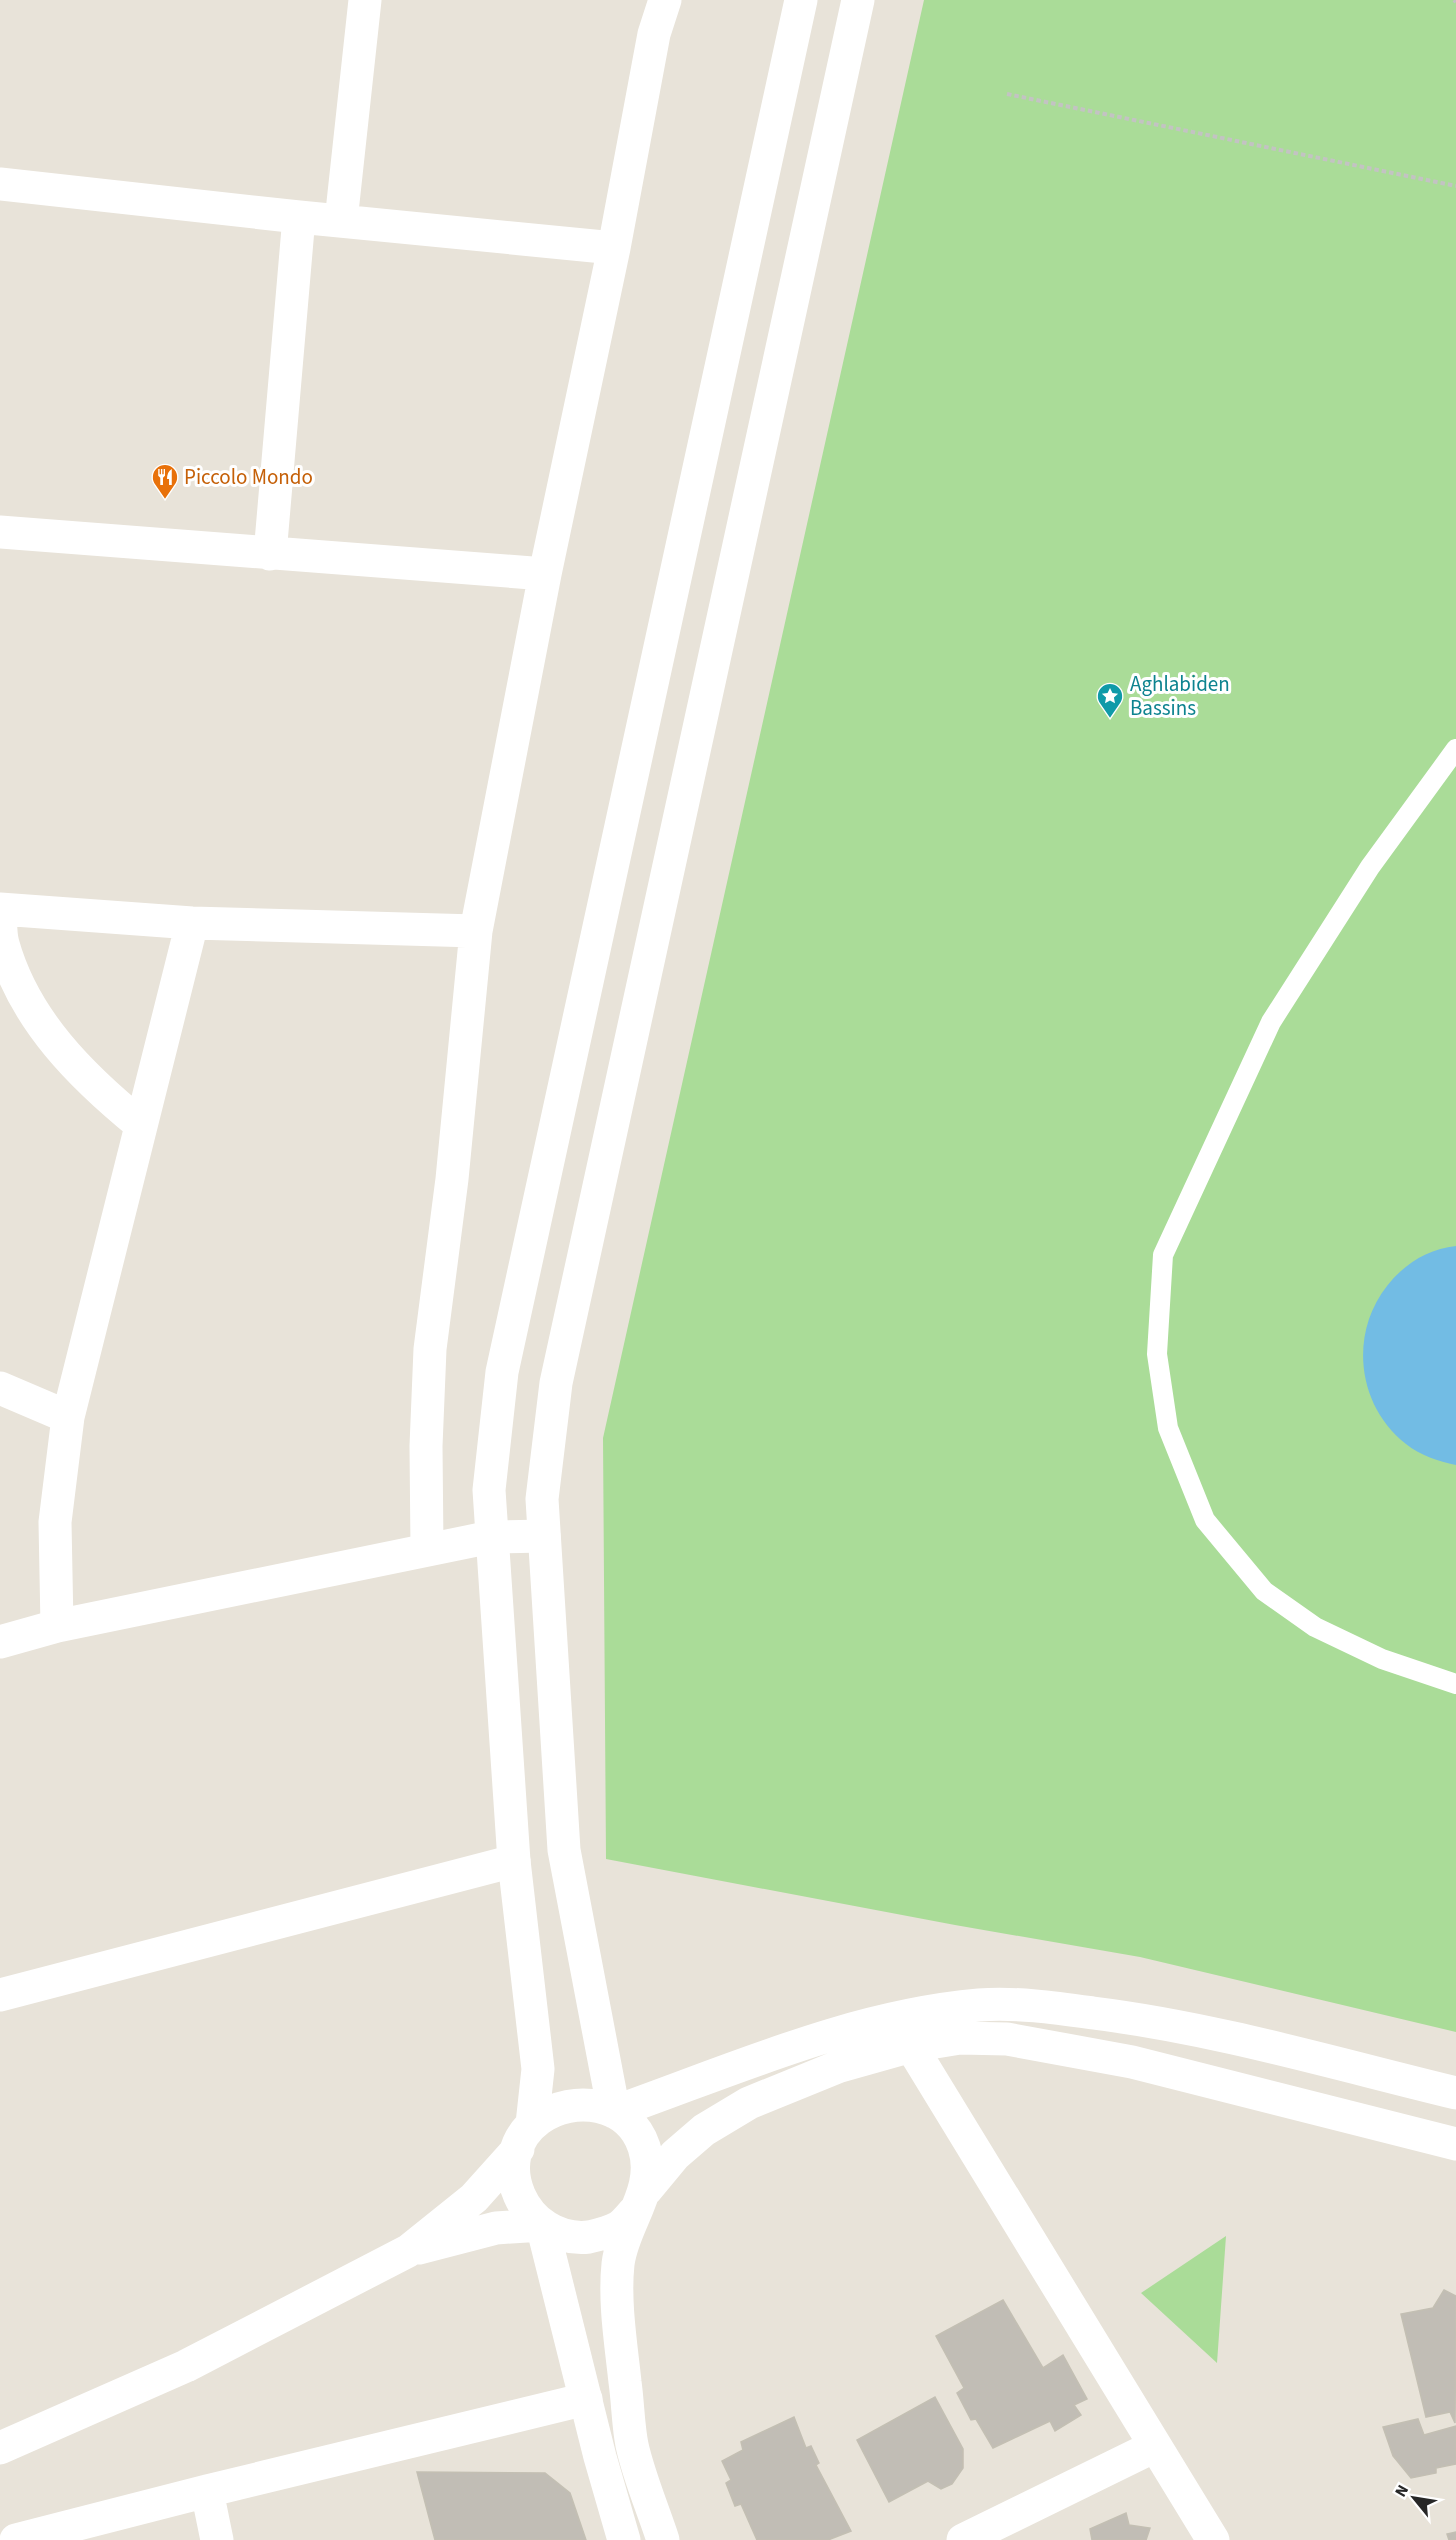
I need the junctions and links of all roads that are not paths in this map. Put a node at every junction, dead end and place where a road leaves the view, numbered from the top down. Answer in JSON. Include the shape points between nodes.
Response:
{"nodes":[{"id":1,"x":365,"y":0,"type":"edge"},
{"id":2,"x":664,"y":0,"type":"edge"},
{"id":3,"x":801,"y":0,"type":"edge"},
{"id":4,"x":858,"y":0,"type":"edge"},
{"id":5,"x":0,"y":184,"type":"edge"},
{"id":6,"x":299,"y":218,"type":"junction"},
{"id":7,"x":341,"y":222,"type":"junction"},
{"id":8,"x":615,"y":248,"type":"junction"},
{"id":9,"x":0,"y":532,"type":"edge"},
{"id":10,"x":270,"y":554,"type":"junction"},
{"id":11,"x":545,"y":574,"type":"junction"},
{"id":12,"x":1456,"y":748,"type":"edge"},
{"id":13,"x":0,"y":910,"type":"edge"},
{"id":14,"x":192,"y":923,"type":"junction"},
{"id":15,"x":476,"y":931,"type":"junction"},
{"id":16,"x":141,"y":1125,"type":"junction"},
{"id":17,"x":0,"y":1388,"type":"edge"},
{"id":18,"x":68,"y":1417,"type":"junction"},
{"id":19,"x":544,"y":1536,"type":"junction"},
{"id":20,"x":491,"y":1537,"type":"junction"},
{"id":21,"x":428,"y":1549,"type":"junction"},
{"id":22,"x":57,"y":1626,"type":"junction"},
{"id":23,"x":0,"y":1642,"type":"edge"},
{"id":24,"x":1456,"y":1684,"type":"edge"},
{"id":25,"x":514,"y":1861,"type":"junction"},
{"id":26,"x":0,"y":1995,"type":"edge"},
{"id":27,"x":911,"y":2046,"type":"junction"},
{"id":28,"x":1456,"y":2093,"type":"edge"},
{"id":29,"x":614,"y":2112,"type":"junction"},
{"id":30,"x":525,"y":2137,"type":"junction"},
{"id":31,"x":1456,"y":2144,"type":"edge"},
{"id":32,"x":640,"y":2200,"type":"junction"},
{"id":33,"x":542,"y":2225,"type":"junction"},
{"id":34,"x":408,"y":2251,"type":"junction"},
{"id":35,"x":586,"y":2399,"type":"junction"},
{"id":36,"x":1155,"y":2446,"type":"junction"},
{"id":37,"x":0,"y":2448,"type":"edge"},
{"id":38,"x":207,"y":2491,"type":"junction"},
{"id":39,"x":16,"y":2540,"type":"edge"},
{"id":40,"x":217,"y":2540,"type":"edge"},
{"id":41,"x":624,"y":2540,"type":"edge"},
{"id":42,"x":663,"y":2540,"type":"edge"},
{"id":43,"x":963,"y":2540,"type":"edge"},
{"id":44,"x":1213,"y":2540,"type":"edge"}],
"edges":[{"from":1,"to":7,"type":"street"},
{"from":2,"to":8,"type":"street","via":[[654,34]]},
{"from":3,"to":20,"type":"street","via":[[502,1372],[489,1490]]},
{"from":4,"to":19,"type":"street","via":[[556,1383],[542,1499]]},
{"from":5,"to":6,"type":"street"},
{"from":6,"to":7,"type":"street"},
{"from":6,"to":10,"type":"street"},
{"from":7,"to":8,"type":"street"},
{"from":8,"to":11,"type":"street"},
{"from":9,"to":10,"type":"street"},
{"from":10,"to":11,"type":"street"},
{"from":11,"to":15,"type":"street"},
{"from":12,"to":24,"type":"lane","via":[[1370,867],[1271,1022],[1163,1255],[1157,1354],[1168,1428],[1205,1520],[1264,1591],[1315,1628],[1382,1659]]},
{"from":13,"to":14,"type":"street"},
{"from":13,"to":16,"type":"street","via":[[2,943],[36,1014],[64,1054],[98,1090]]},
{"from":14,"to":15,"type":"street"},
{"from":14,"to":16,"type":"street"},
{"from":15,"to":21,"type":"street","via":[[452,1179],[430,1349],[426,1446]]},
{"from":16,"to":18,"type":"street"},
{"from":17,"to":18,"type":"street"},
{"from":18,"to":22,"type":"street","via":[[56,1522]]},
{"from":19,"to":20,"type":"street"},
{"from":19,"to":29,"type":"street","via":[[564,1850]]},
{"from":20,"to":21,"type":"street"},
{"from":20,"to":25,"type":"street"},
{"from":21,"to":22,"type":"street"},
{"from":22,"to":23,"type":"street"},
{"from":25,"to":26,"type":"street"},
{"from":25,"to":30,"type":"street","via":[[538,2069]]},
{"from":27,"to":31,"type":"street","via":[[960,2038],[1007,2039],[1068,2049]]},
{"from":27,"to":32,"type":"street","via":[[840,2066],[749,2103],[704,2130],[675,2154]]},
{"from":27,"to":36,"type":"street"},
{"from":28,"to":29,"type":"street","via":[[1150,2020],[1058,2008],[981,2005],[896,2017],[817,2039]]},
{"from":29,"to":30,"type":"street","via":[[592,2104],[570,2104],[550,2112]]},
{"from":29,"to":32,"type":"street","via":[[632,2126],[644,2145],[648,2168]]},
{"from":30,"to":33,"type":"street","via":[[515,2163],[515,2185],[523,2205]]},
{"from":30,"to":34,"type":"street","via":[[474,2198]]},
{"from":32,"to":33,"type":"street","via":[[619,2227],[597,2236],[576,2238]]},
{"from":32,"to":42,"type":"street","via":[[618,2263],[619,2319],[632,2445]]},
{"from":33,"to":34,"type":"street","via":[[496,2228]]},
{"from":33,"to":35,"type":"street"},
{"from":34,"to":37,"type":"street","via":[[186,2367]]},
{"from":35,"to":38,"type":"street"},
{"from":35,"to":41,"type":"street"},
{"from":36,"to":43,"type":"street"},
{"from":36,"to":44,"type":"street"},
{"from":38,"to":39,"type":"street"},
{"from":38,"to":40,"type":"street"}]}
